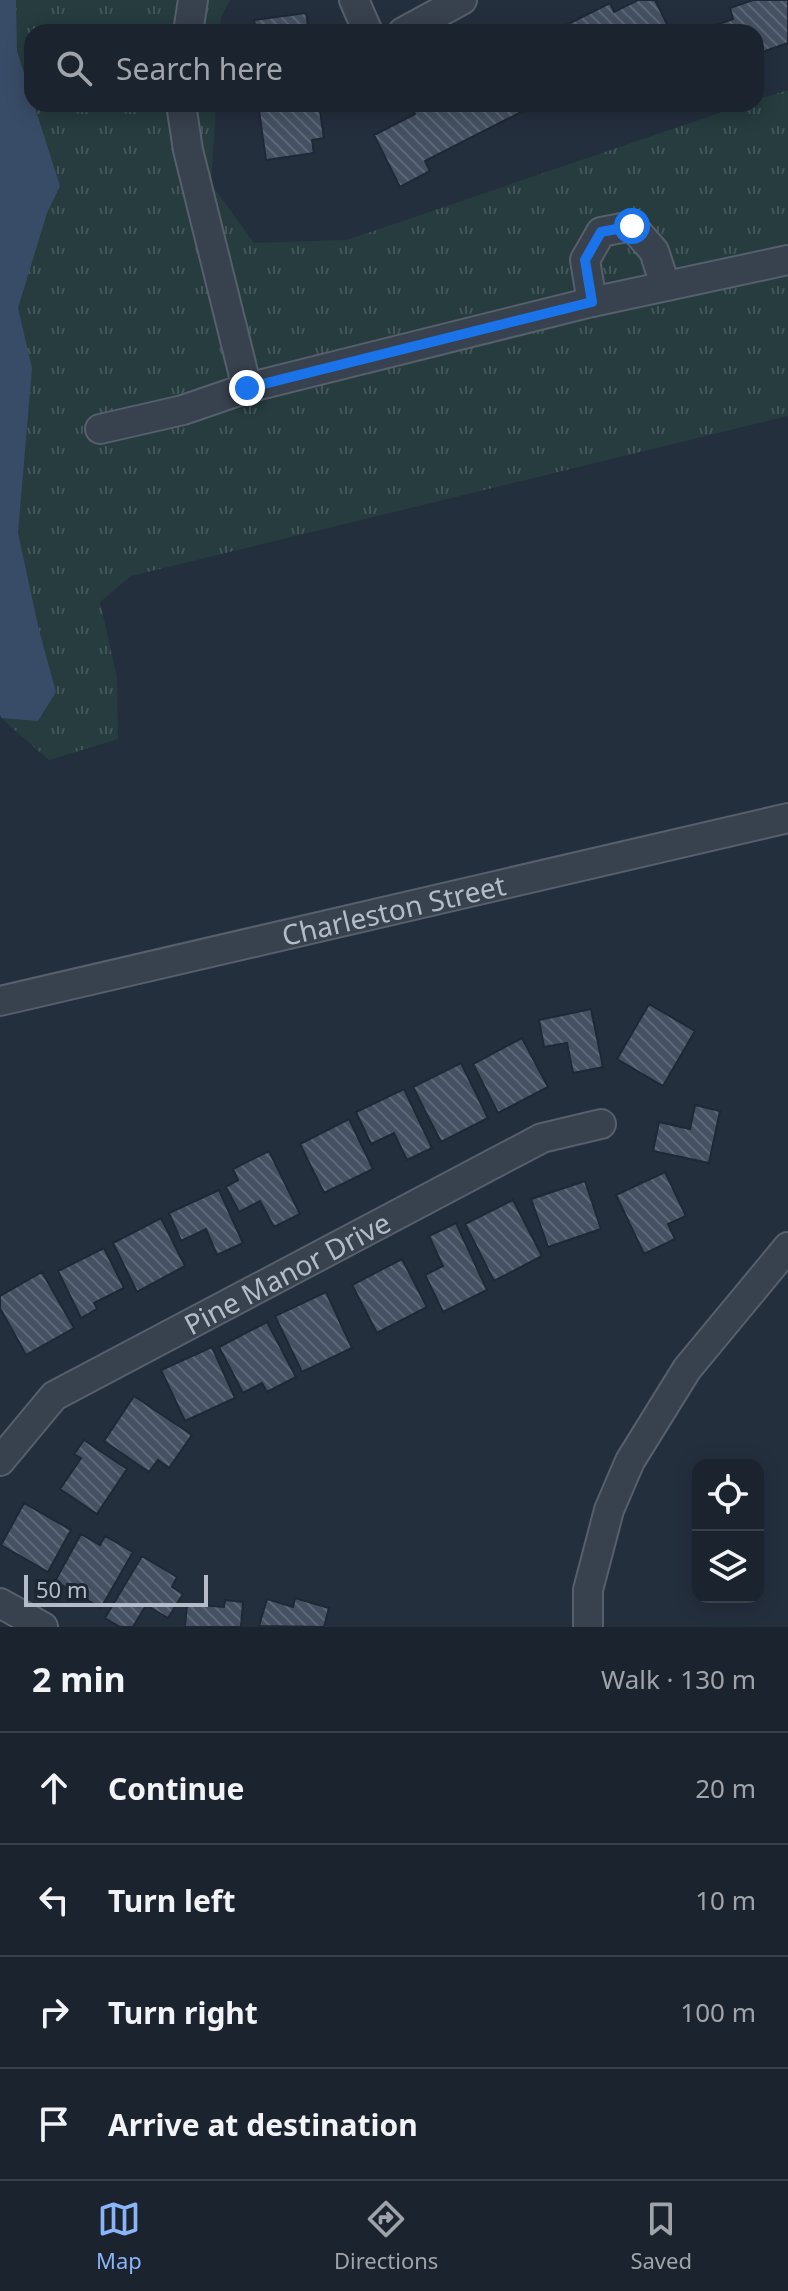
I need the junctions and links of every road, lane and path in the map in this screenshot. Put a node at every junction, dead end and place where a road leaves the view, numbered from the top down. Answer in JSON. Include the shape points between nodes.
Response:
{"nodes":[{"id":1,"x":193,"y":0,"type":"edge"},
{"id":2,"x":354,"y":0,"type":"edge"},
{"id":3,"x":462,"y":0,"type":"edge"},
{"id":4,"x":189,"y":24,"type":"edge"},
{"id":5,"x":364,"y":24,"type":"edge"},
{"id":6,"x":418,"y":24,"type":"edge"},
{"id":7,"x":182,"y":112,"type":"edge"},
{"id":8,"x":788,"y":260,"type":"edge"},
{"id":9,"x":665,"y":285,"type":"junction"},
{"id":10,"x":592,"y":302,"type":"junction"},
{"id":11,"x":247,"y":388,"type":"junction"},
{"id":12,"x":100,"y":429,"type":"dead end"},
{"id":13,"x":788,"y":818,"type":"edge"},
{"id":14,"x":0,"y":1001,"type":"edge"},
{"id":15,"x":601,"y":1124,"type":"dead end"},
{"id":16,"x":788,"y":1247,"type":"edge"},
{"id":17,"x":0,"y":1461,"type":"edge"},
{"id":18,"x":0,"y":1603,"type":"edge"},
{"id":19,"x":43,"y":1627,"type":"edge"},
{"id":20,"x":588,"y":1627,"type":"edge"}],
"edges":[{"from":1,"to":4,"type":"street"},
{"from":2,"to":5,"type":"street"},
{"from":3,"to":6,"type":"street"},
{"from":7,"to":11,"type":"street"},
{"from":8,"to":9,"type":"street"},
{"from":9,"to":10,"type":"street"},
{"from":9,"to":10,"type":"street","via":[[654,251],[632,226],[601,232],[585,260]]},
{"from":10,"to":11,"type":"street"},
{"from":11,"to":12,"type":"street"},
{"from":13,"to":14,"type":"street","name":"Charleston Street"},
{"from":15,"to":17,"type":"street","name":"Pine Manor Drive","via":[[542,1138],[54,1396]]},
{"from":16,"to":20,"type":"street","via":[[687,1369],[630,1461],[609,1510],[588,1590]]},
{"from":18,"to":19,"type":"street"}]}
